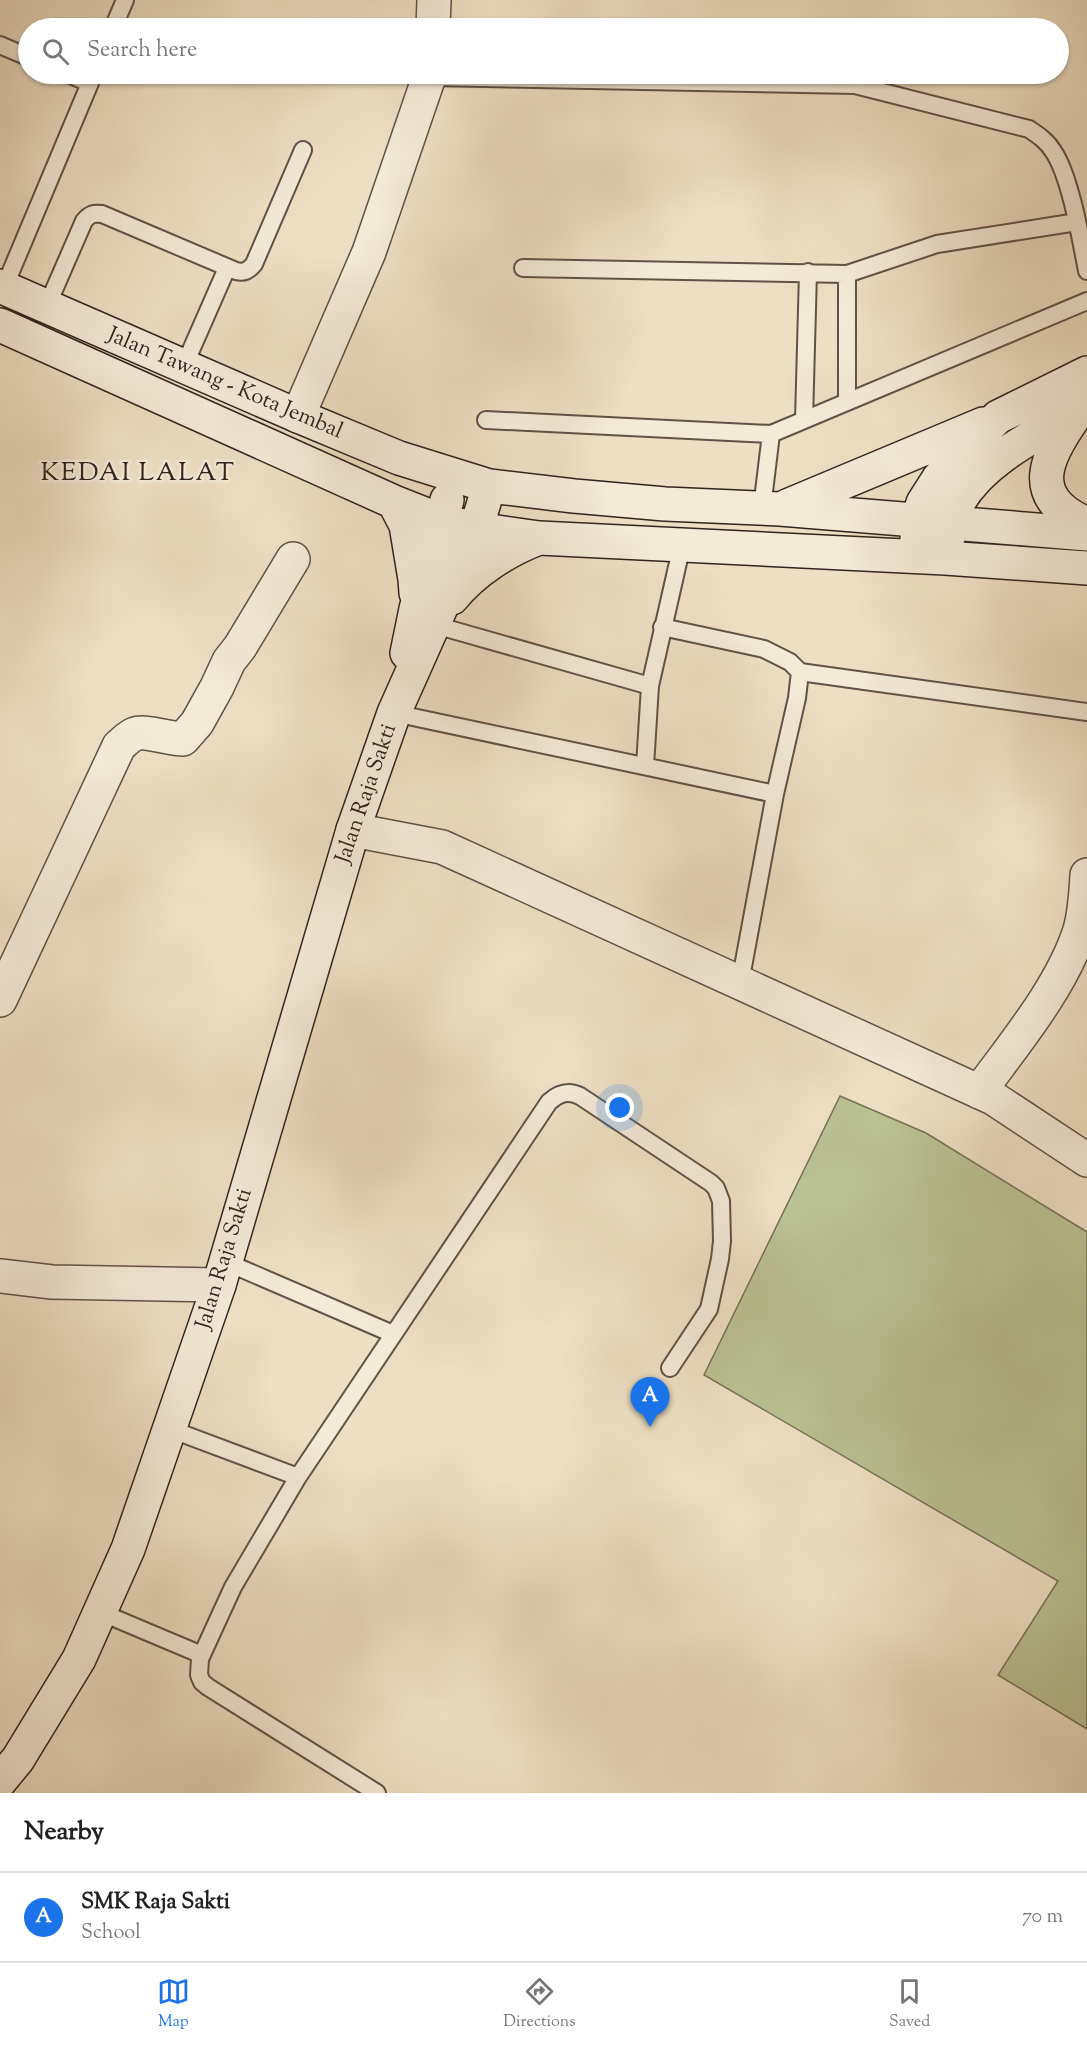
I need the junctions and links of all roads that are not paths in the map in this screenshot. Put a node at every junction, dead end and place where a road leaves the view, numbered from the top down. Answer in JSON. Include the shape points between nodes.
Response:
{"nodes":[{"id":1,"x":125,"y":0,"type":"edge"},
{"id":2,"x":434,"y":0,"type":"edge"},
{"id":3,"x":117,"y":18,"type":"edge"},
{"id":4,"x":433,"y":18,"type":"edge"},
{"id":5,"x":0,"y":45,"type":"edge"},
{"id":6,"x":18,"y":53,"type":"edge"},
{"id":7,"x":89,"y":84,"type":"edge"},
{"id":8,"x":427,"y":84,"type":"edge"},
{"id":9,"x":812,"y":84,"type":"edge"},
{"id":10,"x":303,"y":150,"type":"dead end"},
{"id":11,"x":1077,"y":222,"type":"junction"},
{"id":12,"x":227,"y":268,"type":"junction"},
{"id":13,"x":523,"y":268,"type":"dead end"},
{"id":14,"x":1087,"y":271,"type":"edge"},
{"id":15,"x":808,"y":272,"type":"junction"},
{"id":16,"x":847,"y":274,"type":"junction"},
{"id":17,"x":2,"y":287,"type":"edge"},
{"id":18,"x":1087,"y":301,"type":"edge"},
{"id":19,"x":47,"y":306,"type":"junction"},
{"id":20,"x":0,"y":325,"type":"edge"},
{"id":21,"x":184,"y":366,"type":"junction"},
{"id":22,"x":1087,"y":373,"type":"edge"},
{"id":23,"x":847,"y":402,"type":"junction"},
{"id":24,"x":1083,"y":405,"type":"edge"},
{"id":25,"x":298,"y":416,"type":"junction"},
{"id":26,"x":998,"y":417,"type":"junction"},
{"id":27,"x":486,"y":420,"type":"dead end"},
{"id":28,"x":804,"y":420,"type":"junction"},
{"id":29,"x":771,"y":434,"type":"junction"},
{"id":30,"x":453,"y":476,"type":"junction"},
{"id":31,"x":489,"y":486,"type":"junction"},
{"id":32,"x":394,"y":502,"type":"junction"},
{"id":33,"x":771,"y":509,"type":"junction"},
{"id":34,"x":918,"y":519,"type":"junction"},
{"id":35,"x":442,"y":521,"type":"junction"},
{"id":36,"x":950,"y":522,"type":"junction"},
{"id":37,"x":1087,"y":524,"type":"edge"},
{"id":38,"x":476,"y":529,"type":"junction"},
{"id":39,"x":1087,"y":534,"type":"edge"},
{"id":40,"x":539,"y":538,"type":"junction"},
{"id":41,"x":682,"y":545,"type":"junction"},
{"id":42,"x":930,"y":558,"type":"junction"},
{"id":43,"x":293,"y":559,"type":"dead end"},
{"id":44,"x":1087,"y":568,"type":"edge"},
{"id":45,"x":431,"y":615,"type":"junction"},
{"id":46,"x":662,"y":627,"type":"junction"},
{"id":47,"x":800,"y":672,"type":"junction"},
{"id":48,"x":650,"y":686,"type":"junction"},
{"id":49,"x":1087,"y":712,"type":"edge"},
{"id":50,"x":394,"y":713,"type":"junction"},
{"id":51,"x":645,"y":766,"type":"junction"},
{"id":52,"x":775,"y":794,"type":"junction"},
{"id":53,"x":352,"y":830,"type":"junction"},
{"id":54,"x":1086,"y":893,"type":"edge"},
{"id":55,"x":740,"y":983,"type":"junction"},
{"id":56,"x":0,"y":1000,"type":"edge"},
{"id":57,"x":979,"y":1092,"type":"junction"},
{"id":58,"x":1087,"y":1160,"type":"edge"},
{"id":59,"x":222,"y":1274,"type":"junction"},
{"id":60,"x":0,"y":1276,"type":"edge"},
{"id":61,"x":393,"y":1334,"type":"junction"},
{"id":62,"x":670,"y":1368,"type":"dead end"},
{"id":63,"x":170,"y":1429,"type":"junction"},
{"id":64,"x":298,"y":1477,"type":"junction"},
{"id":65,"x":100,"y":1612,"type":"junction"},
{"id":66,"x":202,"y":1655,"type":"junction"},
{"id":67,"x":0,"y":1781,"type":"edge"},
{"id":68,"x":14,"y":1793,"type":"edge"},
{"id":69,"x":377,"y":1793,"type":"edge"}],
"edges":[{"from":1,"to":3,"type":"lane"},
{"from":2,"to":4,"type":"main road"},
{"from":5,"to":6,"type":"lane"},
{"from":7,"to":17,"type":"lane"},
{"from":8,"to":25,"type":"main road","via":[[369,252]]},
{"from":9,"to":11,"type":"lane","via":[[855,85],[1029,129],[1043,139],[1061,164]]},
{"from":10,"to":12,"type":"lane","via":[[254,264],[243,273]]},
{"from":11,"to":14,"type":"lane"},
{"from":11,"to":16,"type":"lane","via":[[937,244]]},
{"from":12,"to":19,"type":"lane","via":[[95,213],[84,221]]},
{"from":12,"to":21,"type":"lane"},
{"from":13,"to":15,"type":"lane"},
{"from":15,"to":16,"type":"lane"},
{"from":15,"to":28,"type":"lane"},
{"from":16,"to":23,"type":"lane"},
{"from":17,"to":19,"type":"main road","name":"Jalan Tawang - Kota Jembal"},
{"from":18,"to":23,"type":"lane"},
{"from":19,"to":21,"type":"main road","name":"Jalan Tawang - Kota Jembal"},
{"from":20,"to":32,"type":"main road","name":"Jalan Tawang - Kota Jembal"},
{"from":21,"to":25,"type":"main road","name":"Jalan Tawang - Kota Jembal"},
{"from":22,"to":26,"type":"main road"},
{"from":23,"to":28,"type":"lane"},
{"from":24,"to":36,"type":"main road","via":[[1019,444],[977,478]]},
{"from":24,"to":37,"type":"main road","via":[[1060,437],[1046,479],[1050,496],[1059,508]]},
{"from":25,"to":30,"type":"main road","name":"Jalan Tawang - Kota Jembal"},
{"from":26,"to":33,"type":"main road"},
{"from":26,"to":34,"type":"main road","via":[[939,478]]},
{"from":27,"to":29,"type":"lane"},
{"from":28,"to":29,"type":"lane"},
{"from":29,"to":33,"type":"lane"},
{"from":30,"to":31,"type":"main road","name":"Jalan Tawang - Kota Jembal"},
{"from":30,"to":35,"type":"main road","name":"Jalan Raja Sakti"},
{"from":31,"to":33,"type":"main road","name":"Jalan Tawang - Kota Jembal","via":[[665,504]]},
{"from":31,"to":38,"type":"main road","name":"Jalan Raja Sakti"},
{"from":32,"to":35,"type":"main road","name":"Jalan Tawang - Kota Jembal"},
{"from":32,"to":45,"type":"main road","via":[[406,525],[416,579]]},
{"from":33,"to":34,"type":"main road","name":"Jalan Tawang - Kota Jembal"},
{"from":34,"to":36,"type":"main road","name":"Jalan Tawang - Kota Jembal"},
{"from":34,"to":42,"type":"main road"},
{"from":35,"to":38,"type":"main road","name":"Jalan Tawang - Kota Jembal"},
{"from":35,"to":45,"type":"main road","name":"Jalan Raja Sakti"},
{"from":36,"to":39,"type":"main road","name":"Jalan Tawang - Kota Jembal"},
{"from":36,"to":42,"type":"main road"},
{"from":38,"to":40,"type":"main road","name":"Jalan Tawang - Kota Jembal"},
{"from":38,"to":45,"type":"main road","name":"Jalan Raja Sakti"},
{"from":40,"to":41,"type":"main road","name":"Jalan Tawang - Kota Jembal"},
{"from":40,"to":45,"type":"main road","via":[[516,547],[464,583]]},
{"from":41,"to":42,"type":"main road","name":"Jalan Tawang - Kota Jembal"},
{"from":41,"to":46,"type":"lane"},
{"from":42,"to":44,"type":"main road","name":"Jalan Tawang - Kota Jembal"},
{"from":43,"to":56,"type":"main road","via":[[229,661],[190,733],[183,739],[170,739],[142,732],[119,746]]},
{"from":45,"to":48,"type":"lane"},
{"from":45,"to":50,"type":"main road","name":"Jalan Raja Sakti"},
{"from":46,"to":47,"type":"lane","via":[[764,649],[790,662]]},
{"from":46,"to":48,"type":"lane"},
{"from":47,"to":49,"type":"lane"},
{"from":47,"to":52,"type":"lane"},
{"from":48,"to":51,"type":"lane"},
{"from":50,"to":51,"type":"lane"},
{"from":50,"to":53,"type":"main road","name":"Jalan Raja Sakti"},
{"from":51,"to":52,"type":"lane"},
{"from":52,"to":55,"type":"lane"},
{"from":53,"to":55,"type":"main road","via":[[442,847]]},
{"from":53,"to":59,"type":"main road","name":"Jalan Raja Sakti"},
{"from":54,"to":57,"type":"main road","via":[[1074,946],[1042,1005]]},
{"from":55,"to":57,"type":"main road"},
{"from":57,"to":58,"type":"main road"},
{"from":59,"to":60,"type":"main road","via":[[52,1282]]},
{"from":59,"to":61,"type":"lane"},
{"from":59,"to":63,"type":"main road","name":"Jalan Raja Sakti"},
{"from":61,"to":62,"type":"lane","via":[[549,1102],[555,1096],[572,1092],[711,1183],[720,1194],[722,1247],[709,1309]]},
{"from":61,"to":64,"type":"lane"},
{"from":63,"to":64,"type":"lane"},
{"from":63,"to":65,"type":"main road","name":"Jalan Raja Sakti","via":[[128,1549]]},
{"from":64,"to":66,"type":"lane","via":[[232,1587]]},
{"from":65,"to":66,"type":"lane"},
{"from":65,"to":67,"type":"main road","name":"Jalan Raja Sakti","via":[[79,1659],[18,1759]]},
{"from":66,"to":69,"type":"lane","via":[[199,1675],[208,1687]]},
{"from":67,"to":68,"type":"main road"}]}
